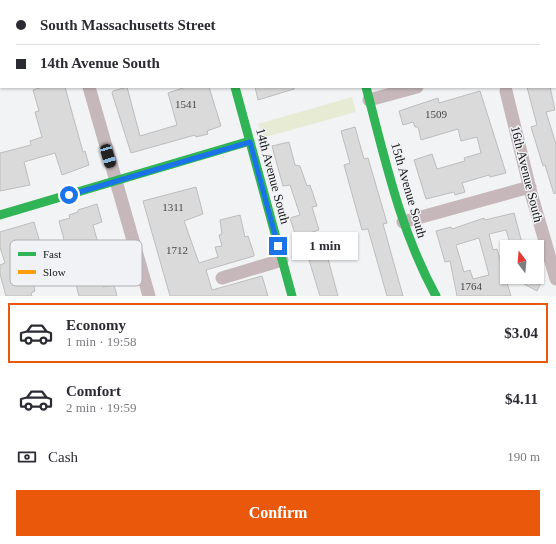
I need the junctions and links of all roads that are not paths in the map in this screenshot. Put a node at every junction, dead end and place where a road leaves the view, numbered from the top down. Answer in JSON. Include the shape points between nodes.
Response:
{"nodes":[{"id":1,"x":89,"y":88,"type":"edge"},
{"id":2,"x":235,"y":88,"type":"edge"},
{"id":3,"x":366,"y":88,"type":"edge"},
{"id":4,"x":413,"y":88,"type":"edge"},
{"id":5,"x":506,"y":91,"type":"dead end"},
{"id":6,"x":369,"y":100,"type":"junction"},
{"id":7,"x":250,"y":142,"type":"junction"},
{"id":8,"x":116,"y":181,"type":"junction"},
{"id":9,"x":530,"y":187,"type":"junction"},
{"id":10,"x":0,"y":215,"type":"edge"},
{"id":11,"x":403,"y":222,"type":"junction"},
{"id":12,"x":133,"y":240,"type":"edge"},
{"id":13,"x":282,"y":260,"type":"junction"},
{"id":14,"x":142,"y":272,"type":"edge"},
{"id":15,"x":222,"y":278,"type":"dead end"},
{"id":16,"x":556,"y":279,"type":"edge"},
{"id":17,"x":149,"y":296,"type":"edge"},
{"id":18,"x":292,"y":296,"type":"edge"},
{"id":19,"x":436,"y":296,"type":"edge"}],
"edges":[{"from":1,"to":8,"type":"street"},
{"from":2,"to":7,"type":"street","name":"14th Avenue South"},
{"from":3,"to":6,"type":"street","name":"15th Avenue South"},
{"from":4,"to":6,"type":"street"},
{"from":5,"to":9,"type":"street","name":"16th Avenue South"},
{"from":6,"to":11,"type":"street","name":"15th Avenue South"},
{"from":7,"to":8,"type":"street"},
{"from":7,"to":13,"type":"street","name":"14th Avenue South"},
{"from":8,"to":10,"type":"street"},
{"from":8,"to":12,"type":"street"},
{"from":9,"to":11,"type":"street"},
{"from":9,"to":16,"type":"street","name":"16th Avenue South"},
{"from":11,"to":19,"type":"street","name":"15th Avenue South","via":[[415,258]]},
{"from":13,"to":15,"type":"street"},
{"from":13,"to":18,"type":"street","name":"14th Avenue South"},
{"from":14,"to":17,"type":"street"}]}
